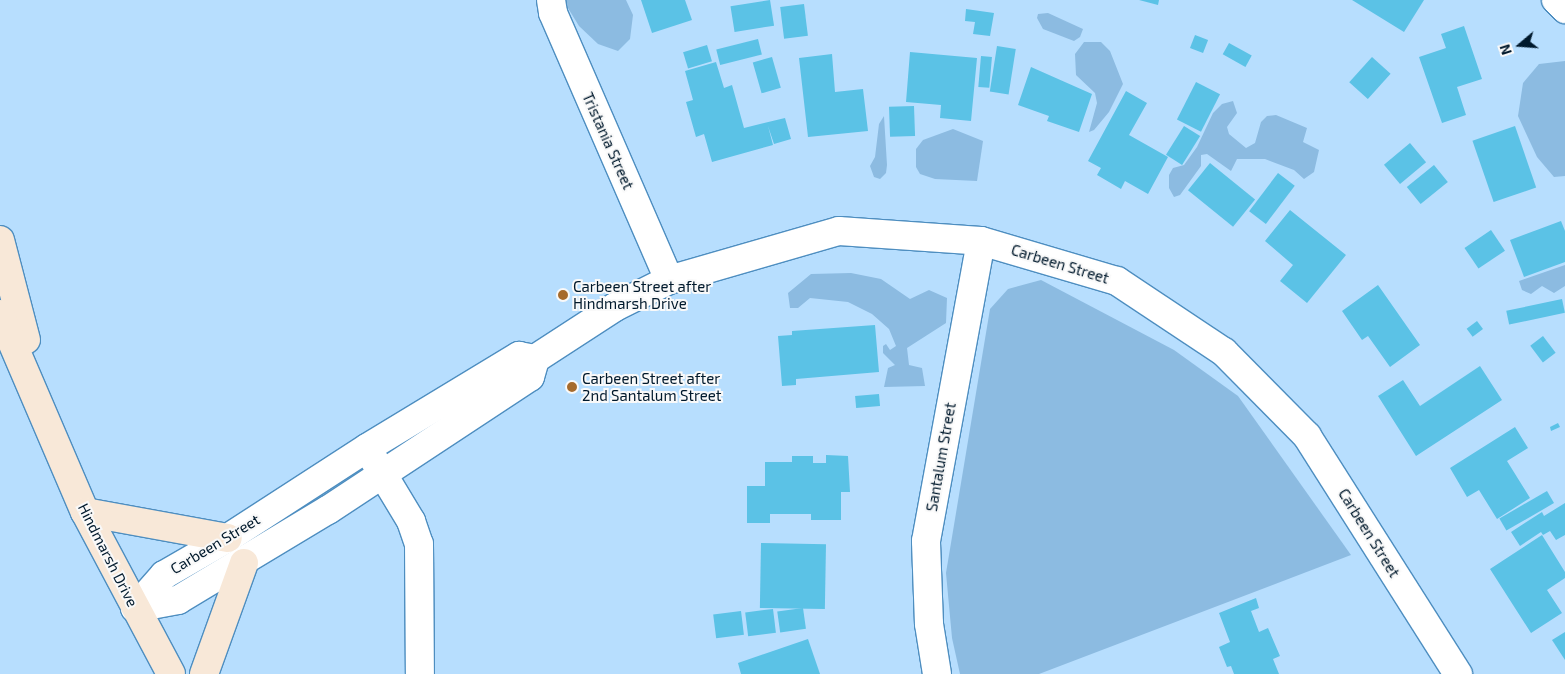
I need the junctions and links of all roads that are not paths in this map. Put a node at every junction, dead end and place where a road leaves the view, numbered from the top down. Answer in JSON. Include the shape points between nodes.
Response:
{"nodes":[{"id":1,"x":551,"y":0,"type":"edge"},
{"id":2,"x":1556,"y":0,"type":"edge"},
{"id":3,"x":1565,"y":10,"type":"edge"},
{"id":4,"x":0,"y":240,"type":"edge"},
{"id":5,"x":981,"y":241,"type":"junction"},
{"id":6,"x":669,"y":280,"type":"junction"},
{"id":7,"x":0,"y":314,"type":"edge"},
{"id":8,"x":536,"y":359,"type":"junction"},
{"id":9,"x":50,"y":434,"type":"junction"},
{"id":10,"x":367,"y":448,"type":"junction"},
{"id":11,"x":383,"y":474,"type":"junction"},
{"id":12,"x":85,"y":512,"type":"junction"},
{"id":13,"x":228,"y":538,"type":"junction"},
{"id":14,"x":244,"y":563,"type":"junction"},
{"id":15,"x":135,"y":608,"type":"junction"},
{"id":16,"x":171,"y":674,"type":"edge"},
{"id":17,"x":204,"y":674,"type":"edge"},
{"id":18,"x":420,"y":674,"type":"edge"},
{"id":19,"x":937,"y":674,"type":"edge"},
{"id":20,"x":1458,"y":674,"type":"edge"}],
"edges":[{"from":1,"to":6,"type":"street","name":"Tristania Street","via":[[553,13]]},
{"from":2,"to":3,"type":"street"},
{"from":4,"to":9,"type":"main road","name":"Hindmarsh Drive"},
{"from":5,"to":6,"type":"street","name":"Carbeen Street","via":[[839,231]]},
{"from":5,"to":19,"type":"street","name":"Santalum Street","via":[[926,542],[928,624]]},
{"from":5,"to":20,"type":"street","name":"Carbeen Street","via":[[1117,281],[1224,352],[1308,436]]},
{"from":6,"to":8,"type":"street","name":"Carbeen Street","via":[[582,326]]},
{"from":7,"to":9,"type":"main road","name":"Hindmarsh Drive"},
{"from":8,"to":10,"type":"street","name":"Carbeen Street","via":[[519,356]]},
{"from":8,"to":11,"type":"street","name":"Carbeen Street","via":[[530,377]]},
{"from":9,"to":12,"type":"main road","name":"Hindmarsh Drive"},
{"from":10,"to":11,"type":"street"},
{"from":10,"to":13,"type":"street","name":"Carbeen Street"},
{"from":11,"to":14,"type":"street","name":"Carbeen Street"},
{"from":11,"to":18,"type":"street","via":[[411,521],[419,544]]},
{"from":12,"to":13,"type":"main road"},
{"from":12,"to":15,"type":"main road","name":"Hindmarsh Drive"},
{"from":13,"to":15,"type":"street","name":"Carbeen Street","via":[[164,575]]},
{"from":14,"to":15,"type":"street","name":"Carbeen Street","via":[[178,600]]},
{"from":14,"to":17,"type":"main road"},
{"from":15,"to":16,"type":"main road","name":"Hindmarsh Drive"}]}
